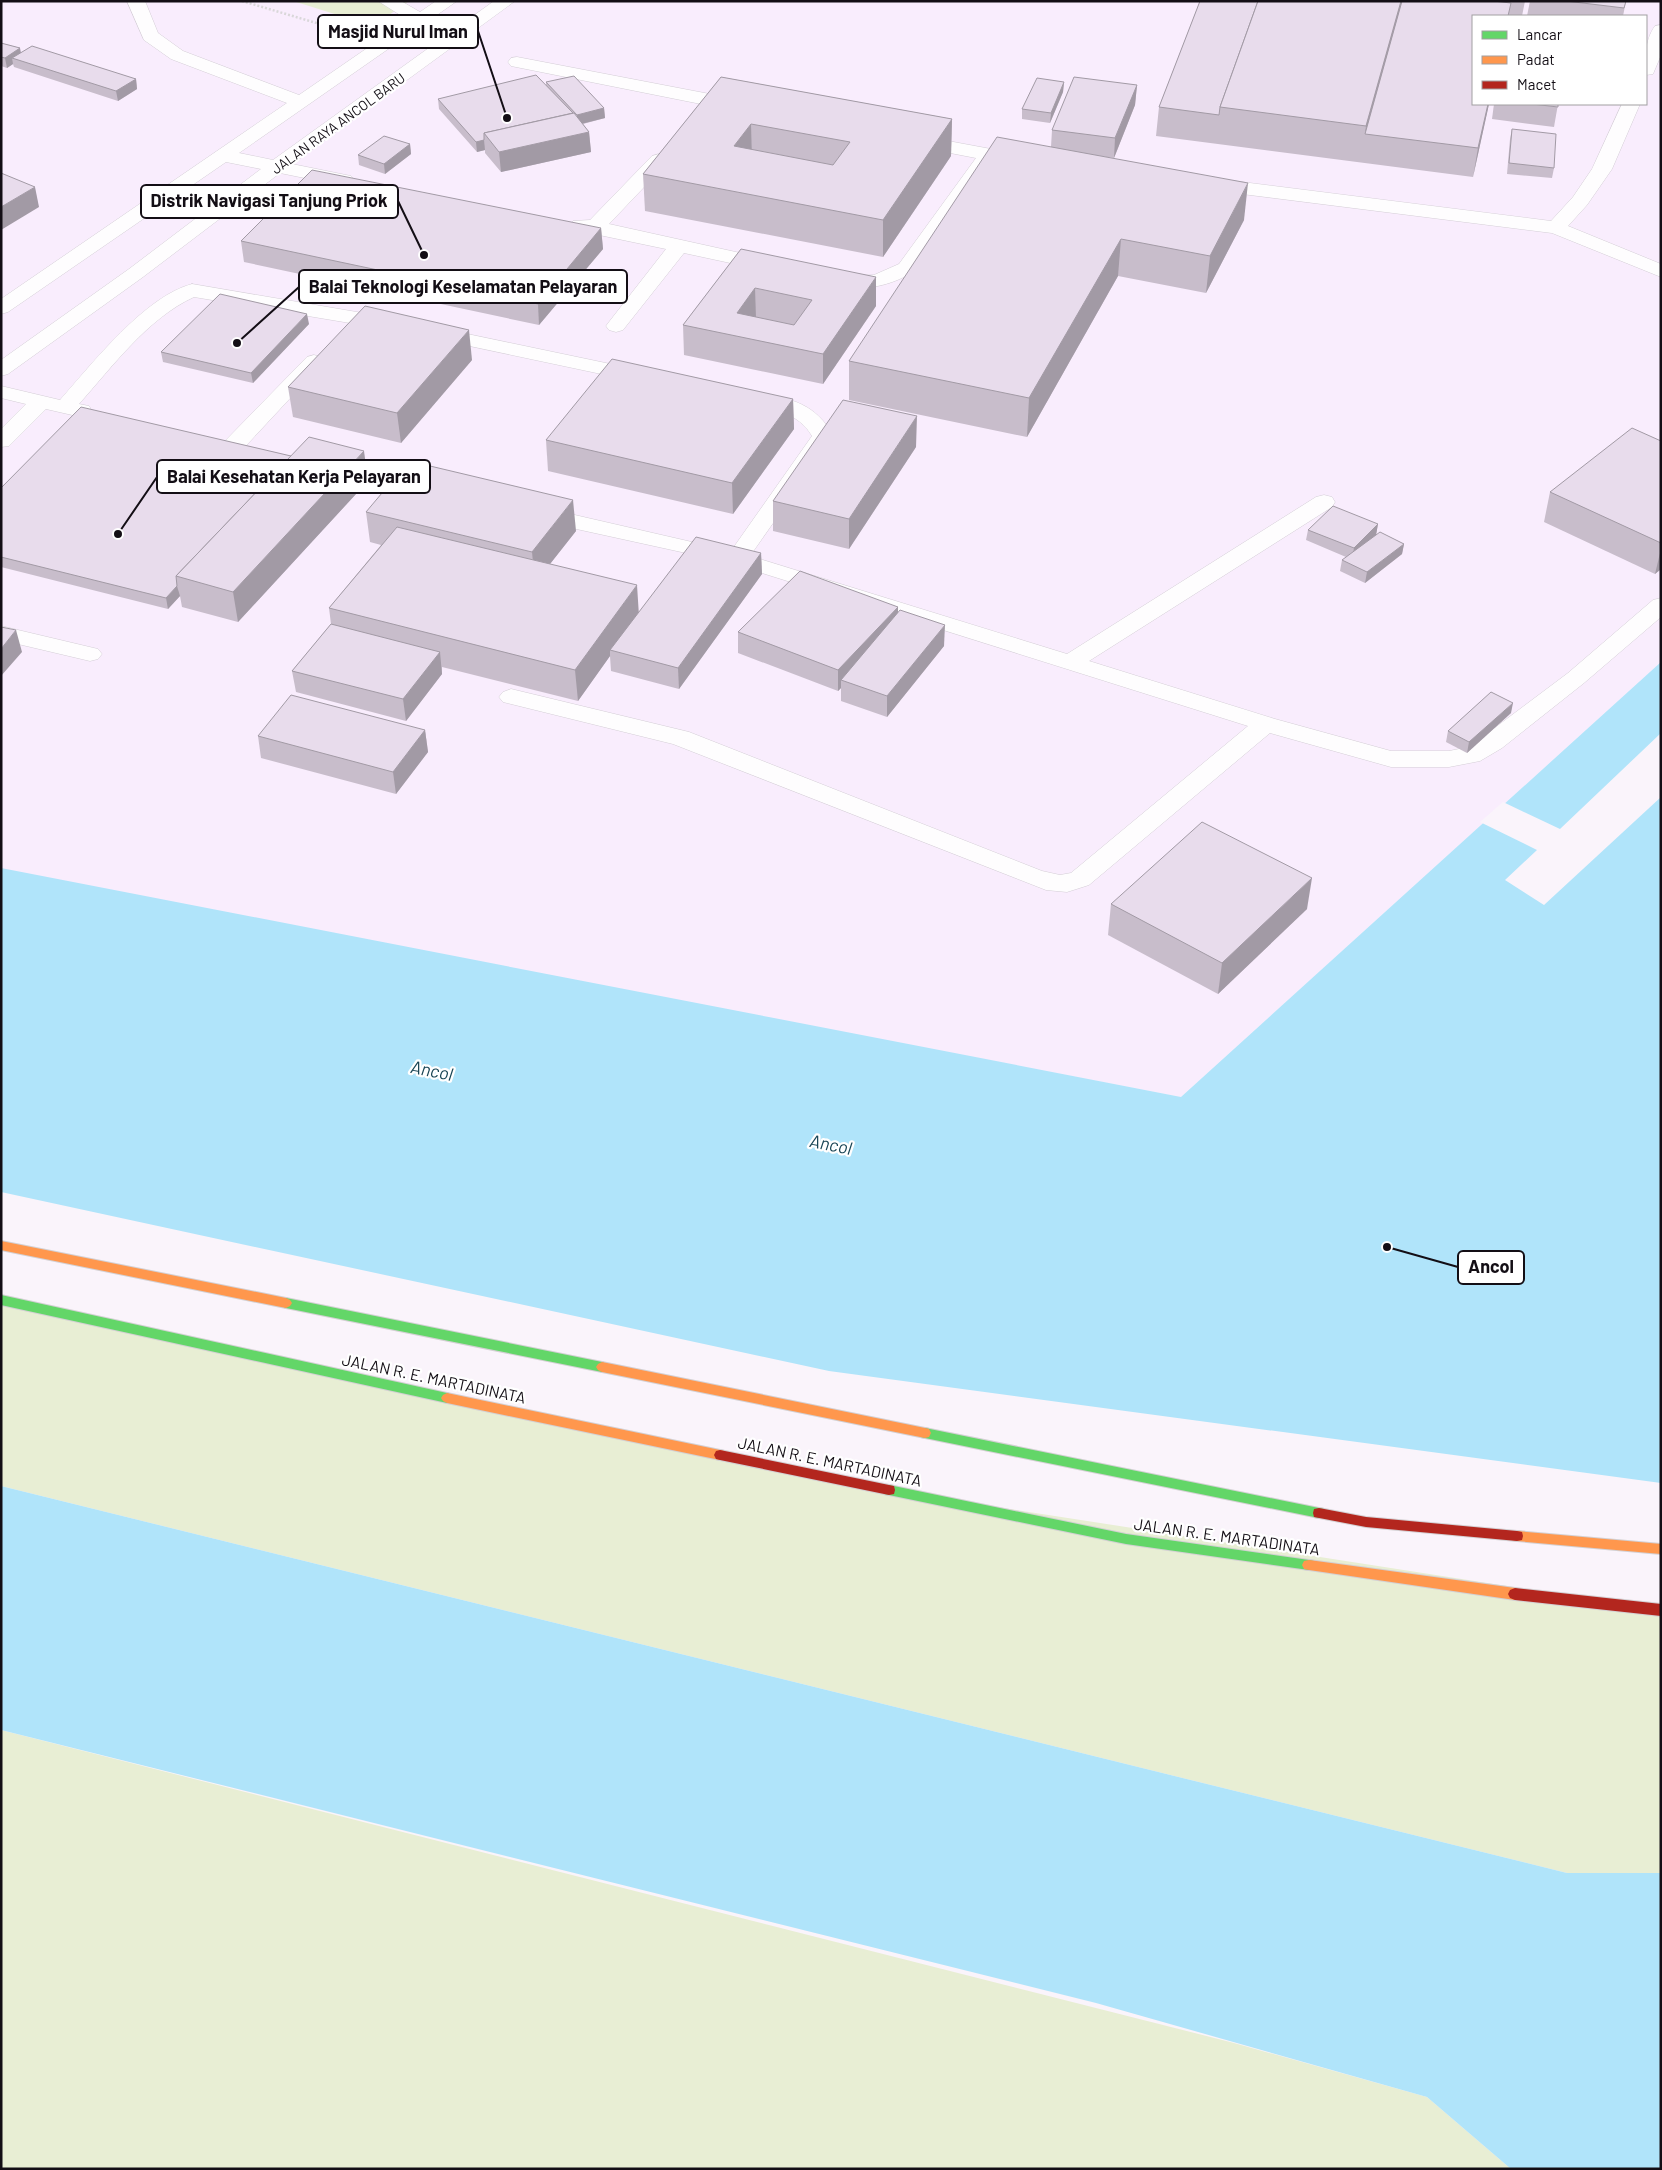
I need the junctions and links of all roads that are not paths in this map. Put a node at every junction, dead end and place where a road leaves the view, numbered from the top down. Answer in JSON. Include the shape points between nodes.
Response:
{"nodes":[{"id":1,"x":136,"y":1,"type":"edge"},
{"id":2,"x":387,"y":1,"type":"edge"},
{"id":3,"x":448,"y":1,"type":"edge"},
{"id":4,"x":506,"y":1,"type":"edge"},
{"id":5,"x":421,"y":20,"type":"junction"},
{"id":6,"x":1661,"y":30,"type":"edge"},
{"id":7,"x":1650,"y":52,"type":"edge"},
{"id":8,"x":517,"y":62,"type":"dead end"},
{"id":9,"x":1647,"y":66,"type":"edge"},
{"id":10,"x":302,"y":102,"type":"junction"},
{"id":11,"x":1631,"y":105,"type":"edge"},
{"id":12,"x":762,"y":110,"type":"edge"},
{"id":13,"x":899,"y":137,"type":"edge"},
{"id":14,"x":988,"y":154,"type":"junction"},
{"id":15,"x":223,"y":156,"type":"junction"},
{"id":16,"x":1007,"y":157,"type":"edge"},
{"id":17,"x":658,"y":160,"type":"edge"},
{"id":18,"x":277,"y":166,"type":"junction"},
{"id":19,"x":1193,"y":182,"type":"edge"},
{"id":20,"x":358,"y":183,"type":"edge"},
{"id":21,"x":557,"y":220,"type":"edge"},
{"id":22,"x":595,"y":228,"type":"junction"},
{"id":23,"x":1556,"y":228,"type":"junction"},
{"id":24,"x":680,"y":244,"type":"junction"},
{"id":25,"x":792,"y":270,"type":"edge"},
{"id":26,"x":1661,"y":271,"type":"edge"},
{"id":27,"x":820,"y":277,"type":"edge"},
{"id":28,"x":1,"y":308,"type":"edge"},
{"id":29,"x":356,"y":316,"type":"junction"},
{"id":30,"x":616,"y":326,"type":"dead end"},
{"id":31,"x":1,"y":370,"type":"edge"},
{"id":32,"x":660,"y":380,"type":"edge"},
{"id":33,"x":1,"y":392,"type":"edge"},
{"id":34,"x":736,"y":394,"type":"edge"},
{"id":35,"x":41,"y":402,"type":"junction"},
{"id":36,"x":64,"y":408,"type":"junction"},
{"id":37,"x":102,"y":416,"type":"edge"},
{"id":38,"x":1,"y":441,"type":"edge"},
{"id":39,"x":234,"y":445,"type":"edge"},
{"id":40,"x":311,"y":462,"type":"edge"},
{"id":41,"x":446,"y":493,"type":"edge"},
{"id":42,"x":1324,"y":502,"type":"dead end"},
{"id":43,"x":524,"y":511,"type":"edge"},
{"id":44,"x":736,"y":559,"type":"junction"},
{"id":45,"x":1661,"y":605,"type":"edge"},
{"id":46,"x":1,"y":633,"type":"edge"},
{"id":47,"x":90,"y":654,"type":"dead end"},
{"id":48,"x":1070,"y":663,"type":"junction"},
{"id":49,"x":518,"y":699,"type":"dead end"},
{"id":50,"x":1266,"y":724,"type":"junction"},
{"id":51,"x":1,"y":1245,"type":"edge"},
{"id":52,"x":1,"y":1300,"type":"edge"},
{"id":53,"x":1661,"y":1548,"type":"edge"},
{"id":54,"x":1661,"y":1610,"type":"edge"}],
"edges":[{"from":1,"to":10,"type":"lane","via":[[150,36],[177,55]]},
{"from":2,"to":5,"type":"lane"},
{"from":3,"to":5,"type":"lane"},
{"from":4,"to":18,"type":"lane","name":"JALAN RAYA ANCOL BARU"},
{"from":5,"to":10,"type":"lane"},
{"from":6,"to":7,"type":"lane"},
{"from":7,"to":9,"type":"lane"},
{"from":8,"to":12,"type":"lane"},
{"from":10,"to":15,"type":"lane"},
{"from":11,"to":23,"type":"lane","via":[[1602,169]]},
{"from":13,"to":14,"type":"lane"},
{"from":14,"to":16,"type":"lane"},
{"from":14,"to":27,"type":"lane","via":[[906,268],[894,277],[871,282]]},
{"from":15,"to":18,"type":"lane"},
{"from":15,"to":28,"type":"lane"},
{"from":17,"to":22,"type":"lane"},
{"from":18,"to":20,"type":"lane"},
{"from":18,"to":31,"type":"lane","name":"JALAN RAYA ANCOL BARU"},
{"from":19,"to":23,"type":"lane"},
{"from":21,"to":22,"type":"lane"},
{"from":22,"to":24,"type":"lane"},
{"from":23,"to":26,"type":"lane"},
{"from":24,"to":25,"type":"lane"},
{"from":24,"to":30,"type":"lane"},
{"from":29,"to":32,"type":"lane"},
{"from":29,"to":36,"type":"lane","via":[[203,290],[188,291],[176,297],[117,349]]},
{"from":29,"to":39,"type":"lane"},
{"from":33,"to":35,"type":"lane"},
{"from":34,"to":44,"type":"lane","via":[[792,405],[807,414],[823,436]]},
{"from":35,"to":36,"type":"lane"},
{"from":35,"to":38,"type":"lane"},
{"from":36,"to":37,"type":"lane"},
{"from":40,"to":41,"type":"lane"},
{"from":42,"to":48,"type":"lane"},
{"from":43,"to":44,"type":"lane"},
{"from":44,"to":48,"type":"lane"},
{"from":45,"to":50,"type":"lane","via":[[1576,678],[1494,742],[1471,755],[1449,760],[1390,759]]},
{"from":46,"to":47,"type":"lane"},
{"from":48,"to":50,"type":"lane"},
{"from":49,"to":50,"type":"lane","via":[[680,738],[1058,884],[1080,879]]},
{"from":51,"to":53,"type":"highway","via":[[1366,1522]]},
{"from":52,"to":54,"type":"highway","name":"JALAN R. E. MARTADINATA","via":[[383,1385],[1126,1538],[1536,1597]]}]}
